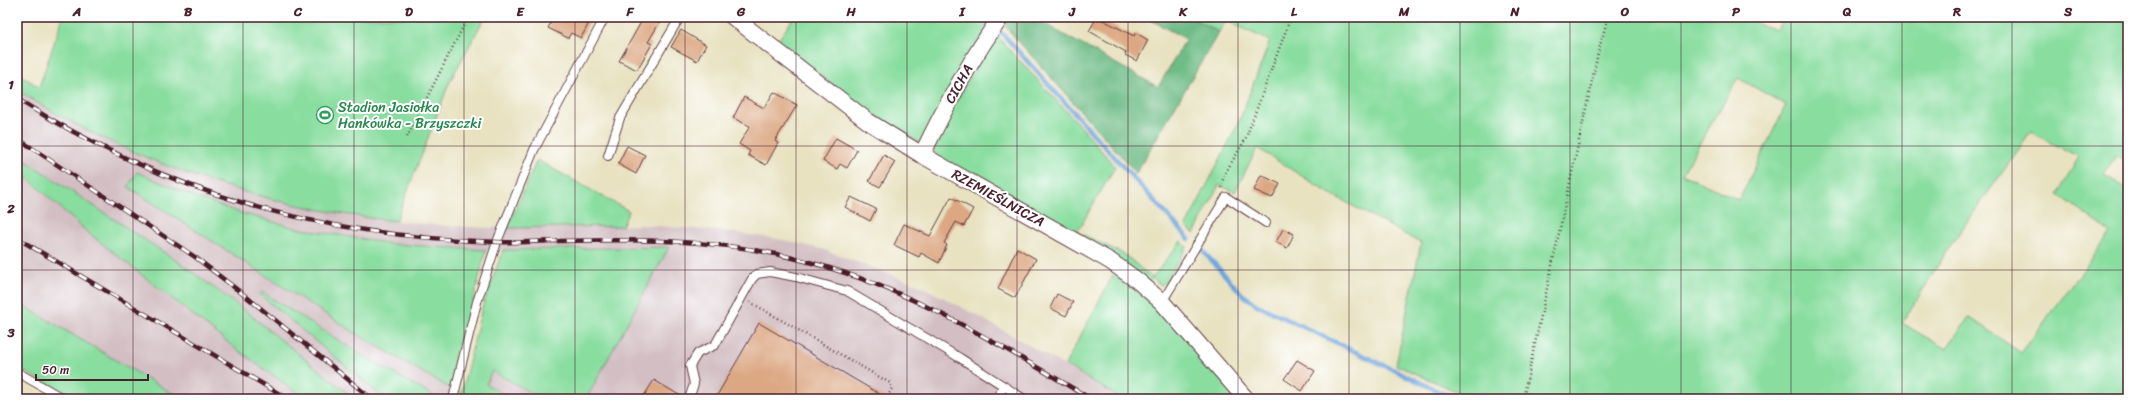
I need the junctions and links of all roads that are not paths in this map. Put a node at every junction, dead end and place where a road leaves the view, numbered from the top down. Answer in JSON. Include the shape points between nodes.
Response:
{"nodes":[{"id":1,"x":605,"y":17,"type":"edge"},
{"id":2,"x":680,"y":17,"type":"edge"},
{"id":3,"x":733,"y":17,"type":"edge"},
{"id":4,"x":1001,"y":17,"type":"edge"},
{"id":5,"x":922,"y":155,"type":"junction"},
{"id":6,"x":608,"y":156,"type":"dead end"},
{"id":7,"x":1266,"y":223,"type":"dead end"},
{"id":8,"x":1162,"y":302,"type":"junction"},
{"id":9,"x":17,"y":372,"type":"edge"},
{"id":10,"x":1004,"y":386,"type":"junction"},
{"id":11,"x":64,"y":399,"type":"edge"},
{"id":12,"x":453,"y":399,"type":"edge"},
{"id":13,"x":689,"y":399,"type":"edge"},
{"id":14,"x":996,"y":399,"type":"edge"},
{"id":15,"x":1024,"y":399,"type":"edge"},
{"id":16,"x":1246,"y":399,"type":"edge"}],
"edges":[{"from":1,"to":12,"type":"lane","via":[[534,150],[497,242],[477,302]]},
{"from":2,"to":6,"type":"lane","via":[[620,118]]},
{"from":3,"to":5,"type":"street","name":"RZEMIEŚLNICZA","via":[[869,122]]},
{"from":4,"to":5,"type":"street","name":"CICHA","via":[[980,47]]},
{"from":5,"to":8,"type":"street","name":"RZEMIEŚLNICZA","via":[[1110,261]]},
{"from":7,"to":8,"type":"lane","via":[[1226,197]]},
{"from":8,"to":16,"type":"street","name":"RZEMIEŚLNICZA"},
{"from":9,"to":11,"type":"lane"},
{"from":10,"to":13,"type":"lane","via":[[847,291],[796,277],[763,272],[752,279],[716,345],[695,356],[690,366],[694,384]]},
{"from":10,"to":14,"type":"lane"},
{"from":10,"to":15,"type":"lane"}]}
